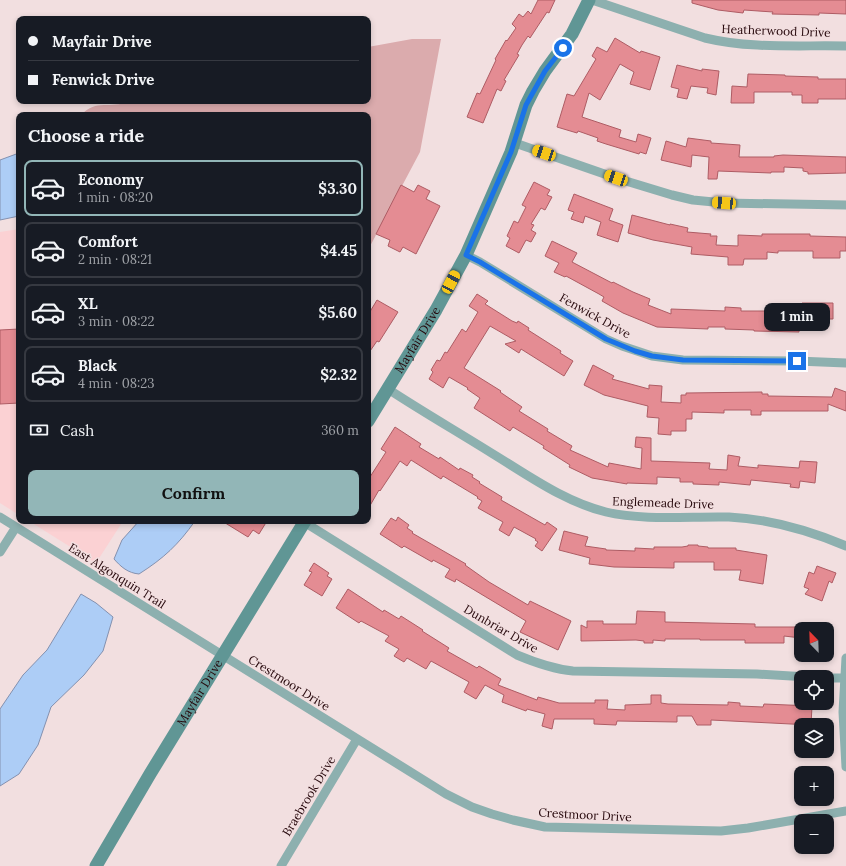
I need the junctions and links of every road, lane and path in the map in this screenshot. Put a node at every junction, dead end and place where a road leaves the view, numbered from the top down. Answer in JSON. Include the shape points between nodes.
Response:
{"nodes":[{"id":1,"x":589,"y":0,"type":"edge"},
{"id":2,"x":592,"y":0,"type":"edge"},
{"id":3,"x":846,"y":46,"type":"edge"},
{"id":4,"x":515,"y":143,"type":"junction"},
{"id":5,"x":846,"y":205,"type":"edge"},
{"id":6,"x":466,"y":255,"type":"junction"},
{"id":7,"x":846,"y":364,"type":"edge"},
{"id":8,"x":388,"y":388,"type":"junction"},
{"id":9,"x":371,"y":416,"type":"edge"},
{"id":10,"x":0,"y":518,"type":"edge"},
{"id":11,"x":304,"y":524,"type":"edge"},
{"id":12,"x":308,"y":524,"type":"edge"},
{"id":13,"x":16,"y":527,"type":"junction"},
{"id":14,"x":846,"y":546,"type":"edge"},
{"id":15,"x":0,"y":552,"type":"edge"},
{"id":16,"x":222,"y":655,"type":"junction"},
{"id":17,"x":846,"y":658,"type":"edge"},
{"id":18,"x":794,"y":676,"type":"edge"},
{"id":19,"x":834,"y":678,"type":"edge"},
{"id":20,"x":844,"y":678,"type":"junction"},
{"id":21,"x":357,"y":739,"type":"junction"},
{"id":22,"x":846,"y":767,"type":"edge"},
{"id":23,"x":846,"y":811,"type":"edge"},
{"id":24,"x":96,"y":866,"type":"edge"},
{"id":25,"x":281,"y":866,"type":"edge"}],
"edges":[{"from":1,"to":4,"type":"street","name":"Mayfair Drive","via":[[572,34],[533,91]]},
{"from":2,"to":3,"type":"street","name":"Heatherwood Drive","via":[[719,41]]},
{"from":4,"to":5,"type":"street","via":[[616,178],[693,200]]},
{"from":4,"to":6,"type":"street","name":"Mayfair Drive"},
{"from":6,"to":7,"type":"street","name":"Fenwick Drive","via":[[606,339],[647,354],[683,360]]},
{"from":6,"to":8,"type":"street","name":"Mayfair Drive"},
{"from":8,"to":9,"type":"street","name":"Mayfair Drive"},
{"from":8,"to":14,"type":"street","name":"Englemeade Drive","via":[[534,479],[586,506],[606,512],[644,516],[729,517],[772,522],[806,530]]},
{"from":10,"to":13,"type":"street","name":"East Algonquin Trail"},
{"from":11,"to":16,"type":"street","name":"Mayfair Drive"},
{"from":12,"to":18,"type":"street","name":"Dunbriar Drive","via":[[517,655],[554,669]]},
{"from":13,"to":15,"type":"street"},
{"from":13,"to":16,"type":"street","name":"East Algonquin Trail"},
{"from":16,"to":21,"type":"street","name":"Crestmoor Drive"},
{"from":16,"to":24,"type":"street","name":"Mayfair Drive"},
{"from":17,"to":20,"type":"street"},
{"from":19,"to":20,"type":"street"},
{"from":20,"to":22,"type":"street","via":[[842,712]]},
{"from":21,"to":23,"type":"street","name":"Crestmoor Drive","via":[[446,794],[472,807],[545,827],[721,831]]},
{"from":21,"to":25,"type":"street","name":"Braebrook Drive"}]}
